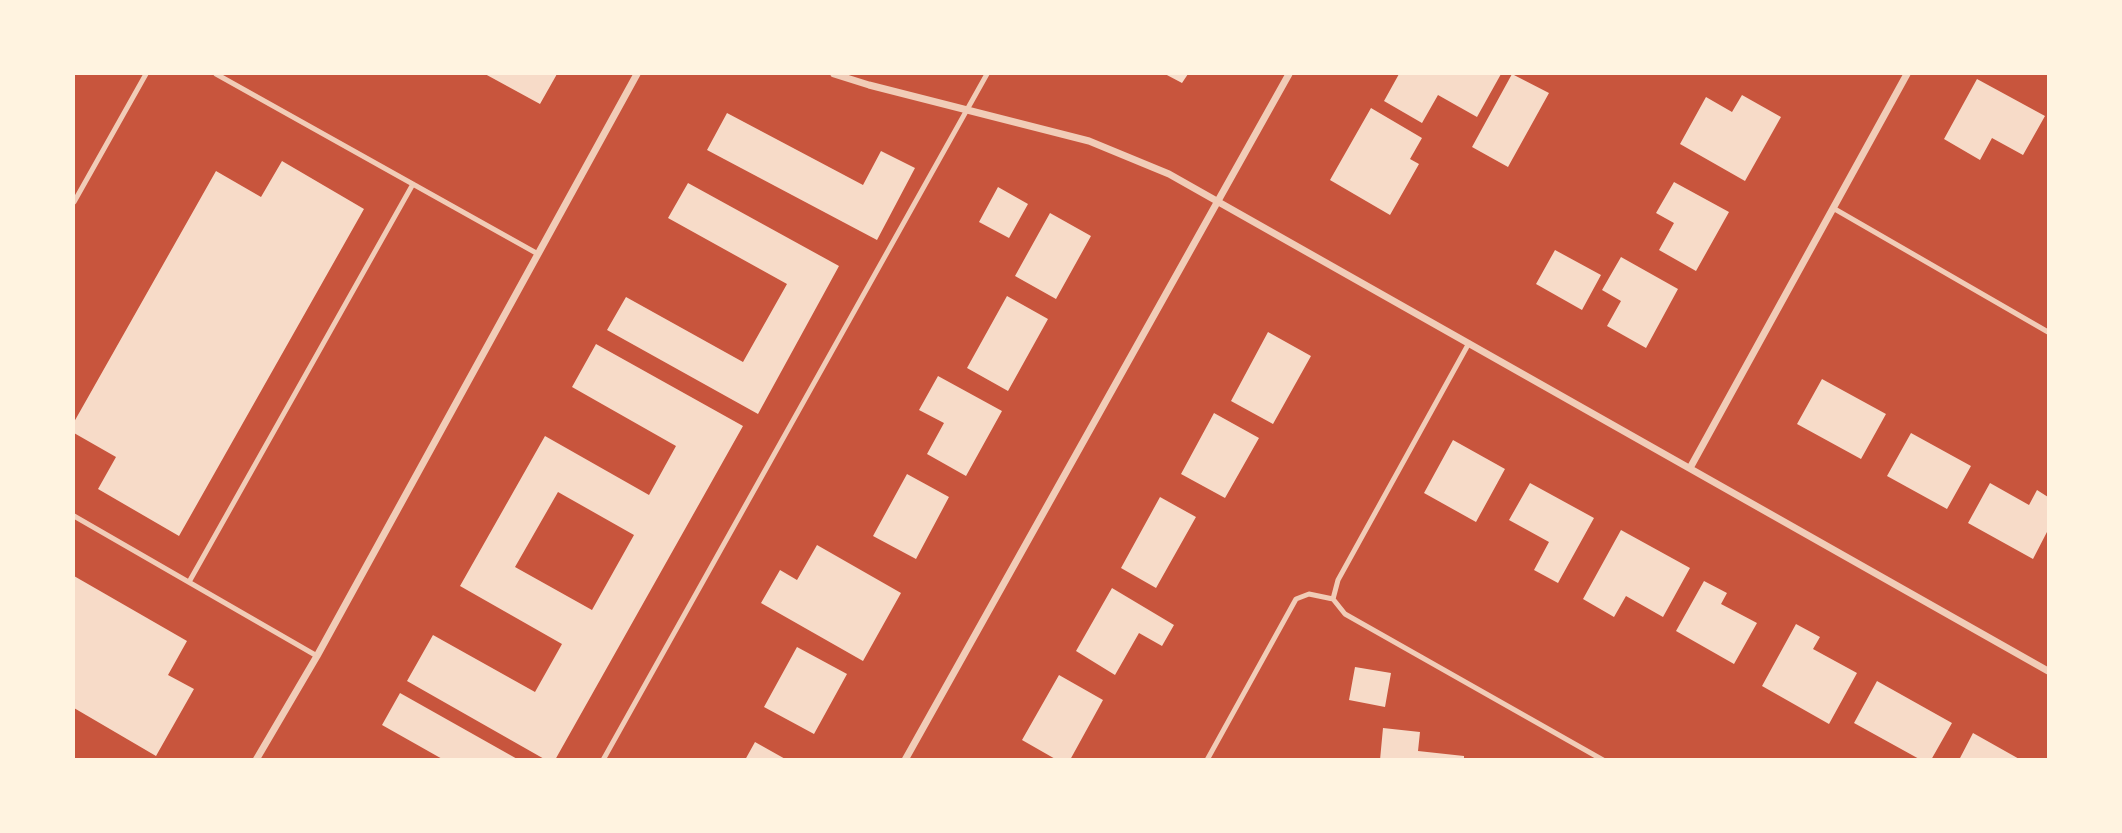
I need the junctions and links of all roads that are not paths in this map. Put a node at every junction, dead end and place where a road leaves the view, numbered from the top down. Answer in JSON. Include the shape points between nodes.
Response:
{"nodes":[{"id":1,"x":146,"y":74,"type":"edge"},
{"id":2,"x":216,"y":74,"type":"edge"},
{"id":3,"x":637,"y":74,"type":"edge"},
{"id":4,"x":834,"y":74,"type":"edge"},
{"id":5,"x":987,"y":74,"type":"edge"},
{"id":6,"x":1289,"y":74,"type":"edge"},
{"id":7,"x":1907,"y":74,"type":"edge"},
{"id":8,"x":966,"y":109,"type":"junction"},
{"id":9,"x":413,"y":184,"type":"junction"},
{"id":10,"x":1217,"y":201,"type":"junction"},
{"id":11,"x":74,"y":202,"type":"edge"},
{"id":12,"x":1833,"y":208,"type":"junction"},
{"id":13,"x":538,"y":254,"type":"junction"},
{"id":14,"x":2049,"y":332,"type":"edge"},
{"id":15,"x":1469,"y":343,"type":"junction"},
{"id":16,"x":1690,"y":468,"type":"junction"},
{"id":17,"x":74,"y":516,"type":"edge"},
{"id":18,"x":189,"y":582,"type":"junction"},
{"id":19,"x":1333,"y":599,"type":"junction"},
{"id":20,"x":317,"y":656,"type":"junction"},
{"id":21,"x":2049,"y":671,"type":"edge"},
{"id":22,"x":256,"y":760,"type":"edge"},
{"id":23,"x":603,"y":760,"type":"edge"},
{"id":24,"x":905,"y":760,"type":"edge"},
{"id":25,"x":1208,"y":760,"type":"edge"},
{"id":26,"x":1603,"y":760,"type":"edge"}],
"edges":[{"from":1,"to":11,"type":"lane"},
{"from":2,"to":9,"type":"lane"},
{"from":3,"to":13,"type":"street"},
{"from":4,"to":8,"type":"street"},
{"from":5,"to":8,"type":"lane"},
{"from":6,"to":10,"type":"street"},
{"from":7,"to":12,"type":"street"},
{"from":8,"to":10,"type":"street","via":[[1089,141],[1169,174]]},
{"from":8,"to":23,"type":"lane"},
{"from":9,"to":13,"type":"lane"},
{"from":9,"to":18,"type":"lane"},
{"from":10,"to":15,"type":"street"},
{"from":10,"to":24,"type":"street"},
{"from":12,"to":14,"type":"lane"},
{"from":12,"to":16,"type":"street"},
{"from":13,"to":20,"type":"street"},
{"from":15,"to":16,"type":"street"},
{"from":15,"to":19,"type":"lane","via":[[1338,580]]},
{"from":16,"to":21,"type":"street"},
{"from":17,"to":18,"type":"lane"},
{"from":18,"to":20,"type":"lane"},
{"from":19,"to":25,"type":"lane","via":[[1309,594],[1296,599]]},
{"from":19,"to":26,"type":"lane","via":[[1345,614]]},
{"from":20,"to":22,"type":"street"}]}
